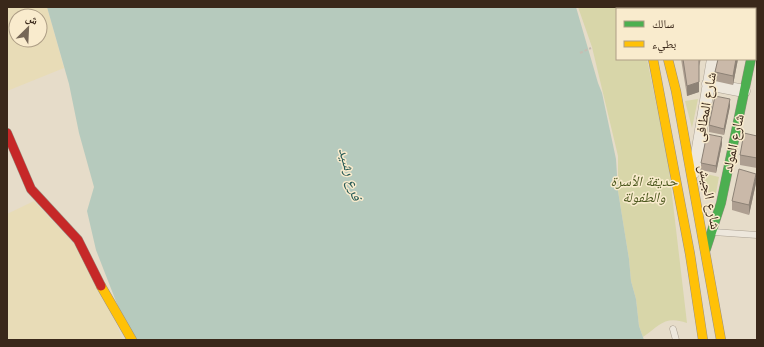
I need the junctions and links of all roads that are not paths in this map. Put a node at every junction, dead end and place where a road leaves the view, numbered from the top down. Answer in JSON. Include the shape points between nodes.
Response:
{"nodes":[{"id":1,"x":653,"y":60,"type":"edge"},
{"id":2,"x":668,"y":60,"type":"edge"},
{"id":3,"x":713,"y":60,"type":"edge"},
{"id":4,"x":751,"y":60,"type":"edge"},
{"id":5,"x":708,"y":84,"type":"junction"},
{"id":6,"x":744,"y":91,"type":"junction"},
{"id":7,"x":7,"y":133,"type":"edge"},
{"id":8,"x":692,"y":179,"type":"junction"},
{"id":9,"x":712,"y":232,"type":"junction"},
{"id":10,"x":757,"y":234,"type":"edge"},
{"id":11,"x":706,"y":250,"type":"junction"},
{"id":12,"x":673,"y":330,"type":"dead end"},
{"id":13,"x":132,"y":340,"type":"edge"},
{"id":14,"x":676,"y":340,"type":"edge"},
{"id":15,"x":703,"y":340,"type":"edge"},
{"id":16,"x":721,"y":340,"type":"edge"}],
"edges":[{"from":1,"to":15,"type":"main road","name":"شارع الجيش","via":[[689,246]]},
{"from":2,"to":8,"type":"main road","name":"شارع الجيش"},
{"from":3,"to":5,"type":"street","name":"شارع المطافى"},
{"from":4,"to":6,"type":"main road","name":"شارع المولد"},
{"from":5,"to":6,"type":"street"},
{"from":5,"to":8,"type":"street","name":"شارع المطافى"},
{"from":6,"to":9,"type":"main road","name":"شارع المولد","via":[[721,203]]},
{"from":7,"to":13,"type":"main road","via":[[31,190],[78,240],[109,303]]},
{"from":8,"to":11,"type":"main road","name":"شارع الجيش"},
{"from":9,"to":10,"type":"lane"},
{"from":9,"to":11,"type":"main road","name":"شارع المولد"},
{"from":11,"to":16,"type":"main road","name":"شارع الجيش"},
{"from":12,"to":14,"type":"lane"}]}
